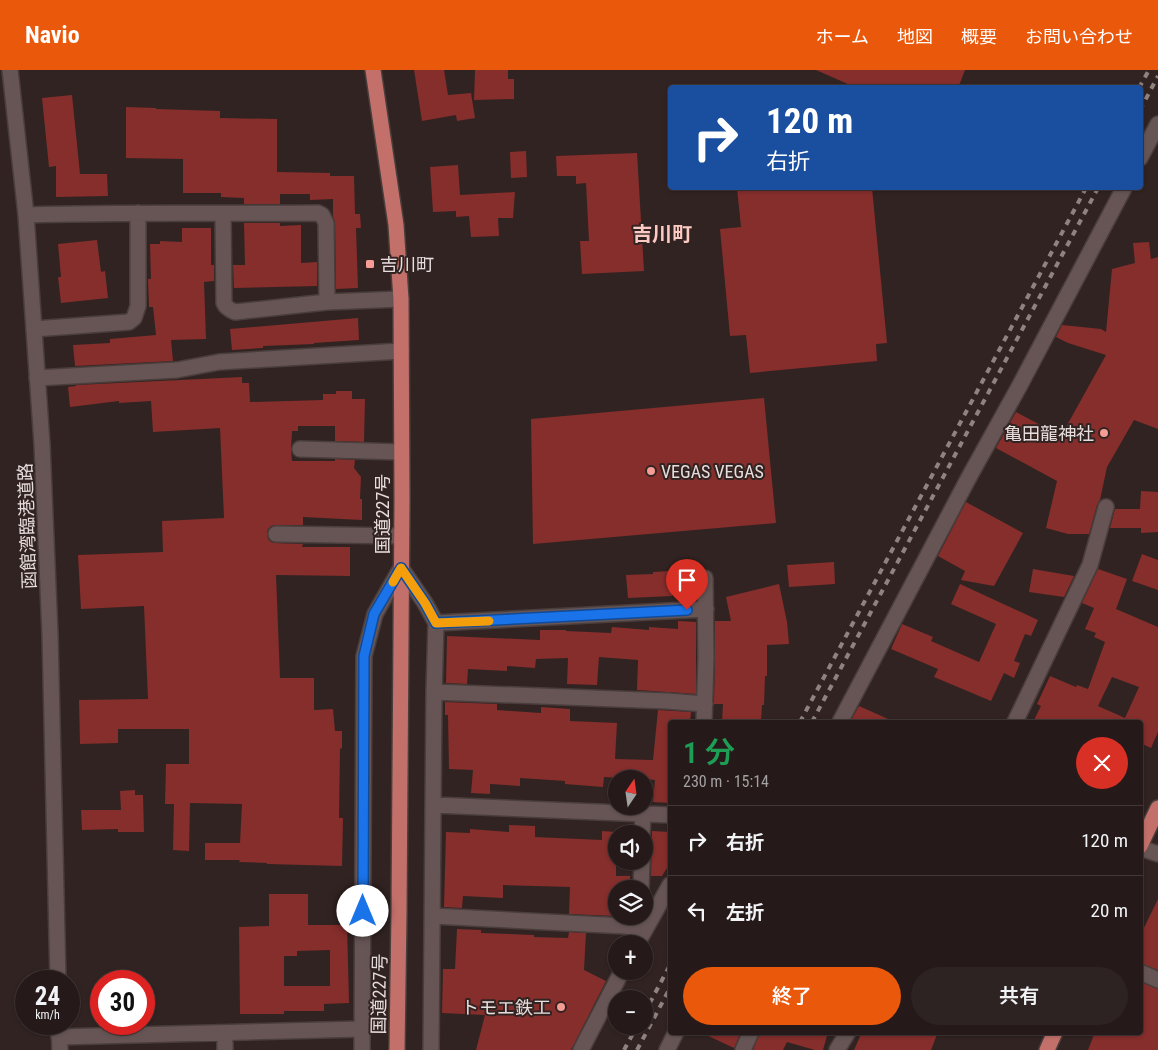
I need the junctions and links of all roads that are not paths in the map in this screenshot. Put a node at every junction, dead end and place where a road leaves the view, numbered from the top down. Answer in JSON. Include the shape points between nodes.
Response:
{"nodes":[{"id":1,"x":10,"y":70,"type":"edge"},
{"id":2,"x":372,"y":70,"type":"edge"},
{"id":3,"x":1158,"y":124,"type":"edge"},
{"id":4,"x":1143,"y":152,"type":"edge"},
{"id":5,"x":1123,"y":190,"type":"edge"},
{"id":6,"x":138,"y":213,"type":"junction"},
{"id":7,"x":223,"y":214,"type":"junction"},
{"id":8,"x":26,"y":215,"type":"junction"},
{"id":9,"x":401,"y":299,"type":"junction"},
{"id":10,"x":327,"y":302,"type":"junction"},
{"id":11,"x":34,"y":329,"type":"junction"},
{"id":12,"x":401,"y":352,"type":"junction"},
{"id":13,"x":37,"y":378,"type":"junction"},
{"id":14,"x":300,"y":449,"type":"dead end"},
{"id":15,"x":401,"y":452,"type":"junction"},
{"id":16,"x":1106,"y":507,"type":"dead end"},
{"id":17,"x":276,"y":534,"type":"dead end"},
{"id":18,"x":401,"y":536,"type":"junction"},
{"id":19,"x":401,"y":568,"type":"junction"},
{"id":20,"x":705,"y":578,"type":"dead end"},
{"id":21,"x":706,"y":609,"type":"junction"},
{"id":22,"x":436,"y":623,"type":"junction"},
{"id":23,"x":434,"y":692,"type":"junction"},
{"id":24,"x":705,"y":704,"type":"junction"},
{"id":25,"x":704,"y":720,"type":"edge"},
{"id":26,"x":841,"y":720,"type":"edge"},
{"id":27,"x":1016,"y":720,"type":"edge"},
{"id":28,"x":434,"y":804,"type":"junction"},
{"id":29,"x":1158,"y":808,"type":"edge"},
{"id":30,"x":608,"y":812,"type":"edge"},
{"id":31,"x":653,"y":814,"type":"edge"},
{"id":32,"x":668,"y":815,"type":"edge"},
{"id":33,"x":1143,"y":840,"type":"edge"},
{"id":34,"x":1143,"y":848,"type":"edge"},
{"id":35,"x":1158,"y":854,"type":"edge"},
{"id":36,"x":668,"y":888,"type":"edge"},
{"id":37,"x":433,"y":916,"type":"junction"},
{"id":38,"x":641,"y":930,"type":"edge"},
{"id":39,"x":58,"y":970,"type":"edge"},
{"id":40,"x":1143,"y":973,"type":"edge"},
{"id":41,"x":617,"y":980,"type":"edge"},
{"id":42,"x":1158,"y":980,"type":"edge"},
{"id":43,"x":362,"y":1029,"type":"junction"},
{"id":44,"x":225,"y":1034,"type":"junction"},
{"id":45,"x":133,"y":1035,"type":"joint"},
{"id":46,"x":155,"y":1035,"type":"edge"},
{"id":47,"x":674,"y":1035,"type":"edge"},
{"id":48,"x":749,"y":1035,"type":"edge"},
{"id":49,"x":846,"y":1035,"type":"edge"},
{"id":50,"x":1054,"y":1035,"type":"edge"},
{"id":51,"x":59,"y":1037,"type":"edge"},
{"id":52,"x":133,"y":1050,"type":"edge"},
{"id":53,"x":225,"y":1050,"type":"edge"},
{"id":54,"x":362,"y":1050,"type":"edge"},
{"id":55,"x":397,"y":1050,"type":"edge"},
{"id":56,"x":431,"y":1050,"type":"edge"},
{"id":57,"x":581,"y":1050,"type":"edge"},
{"id":58,"x":667,"y":1050,"type":"edge"},
{"id":59,"x":743,"y":1050,"type":"edge"},
{"id":60,"x":837,"y":1050,"type":"edge"},
{"id":61,"x":1047,"y":1050,"type":"edge"}],
"edges":[{"from":1,"to":8,"type":"street","name":"函館湾臨港道路"},
{"from":2,"to":9,"type":"highway","name":"国道227号","via":[[396,225]]},
{"from":3,"to":4,"type":"street"},
{"from":5,"to":26,"type":"street"},
{"from":6,"to":7,"type":"street"},
{"from":6,"to":8,"type":"street"},
{"from":6,"to":11,"type":"street","via":[[138,306],[134,318],[129,322]]},
{"from":7,"to":10,"type":"street","via":[[322,215],[326,223]]},
{"from":7,"to":10,"type":"street","via":[[226,306],[235,312]]},
{"from":8,"to":11,"type":"street","name":"函館湾臨港道路"},
{"from":9,"to":10,"type":"street"},
{"from":9,"to":12,"type":"highway","name":"国道227号"},
{"from":11,"to":13,"type":"street","name":"函館湾臨港道路"},
{"from":12,"to":13,"type":"street","via":[[219,362],[177,370]]},
{"from":12,"to":15,"type":"highway","name":"国道227号"},
{"from":13,"to":39,"type":"street","name":"函館湾臨港道路","via":[[50,634]]},
{"from":14,"to":15,"type":"street"},
{"from":15,"to":18,"type":"highway","name":"国道227号"},
{"from":16,"to":27,"type":"street","via":[[1090,565]]},
{"from":17,"to":18,"type":"street"},
{"from":18,"to":19,"type":"highway","name":"国道227号"},
{"from":19,"to":22,"type":"street"},
{"from":19,"to":43,"type":"street","via":[[374,614],[364,656]]},
{"from":19,"to":55,"type":"highway","name":"国道227号"},
{"from":20,"to":21,"type":"street"},
{"from":21,"to":22,"type":"street"},
{"from":21,"to":24,"type":"street"},
{"from":22,"to":23,"type":"street"},
{"from":23,"to":24,"type":"street"},
{"from":23,"to":28,"type":"street"},
{"from":24,"to":25,"type":"street"},
{"from":28,"to":30,"type":"street"},
{"from":28,"to":37,"type":"street"},
{"from":29,"to":33,"type":"highway"},
{"from":31,"to":32,"type":"street"},
{"from":34,"to":35,"type":"street"},
{"from":36,"to":38,"type":"street"},
{"from":37,"to":38,"type":"street","via":[[625,926]]},
{"from":37,"to":56,"type":"street"},
{"from":40,"to":42,"type":"street"},
{"from":41,"to":57,"type":"street"},
{"from":43,"to":44,"type":"street"},
{"from":43,"to":54,"type":"street"},
{"from":44,"to":46,"type":"street"},
{"from":44,"to":53,"type":"street"},
{"from":45,"to":51,"type":"street"},
{"from":45,"to":52,"type":"street"},
{"from":47,"to":58,"type":"street"},
{"from":48,"to":59,"type":"street"},
{"from":49,"to":60,"type":"street"},
{"from":50,"to":61,"type":"highway"}]}
